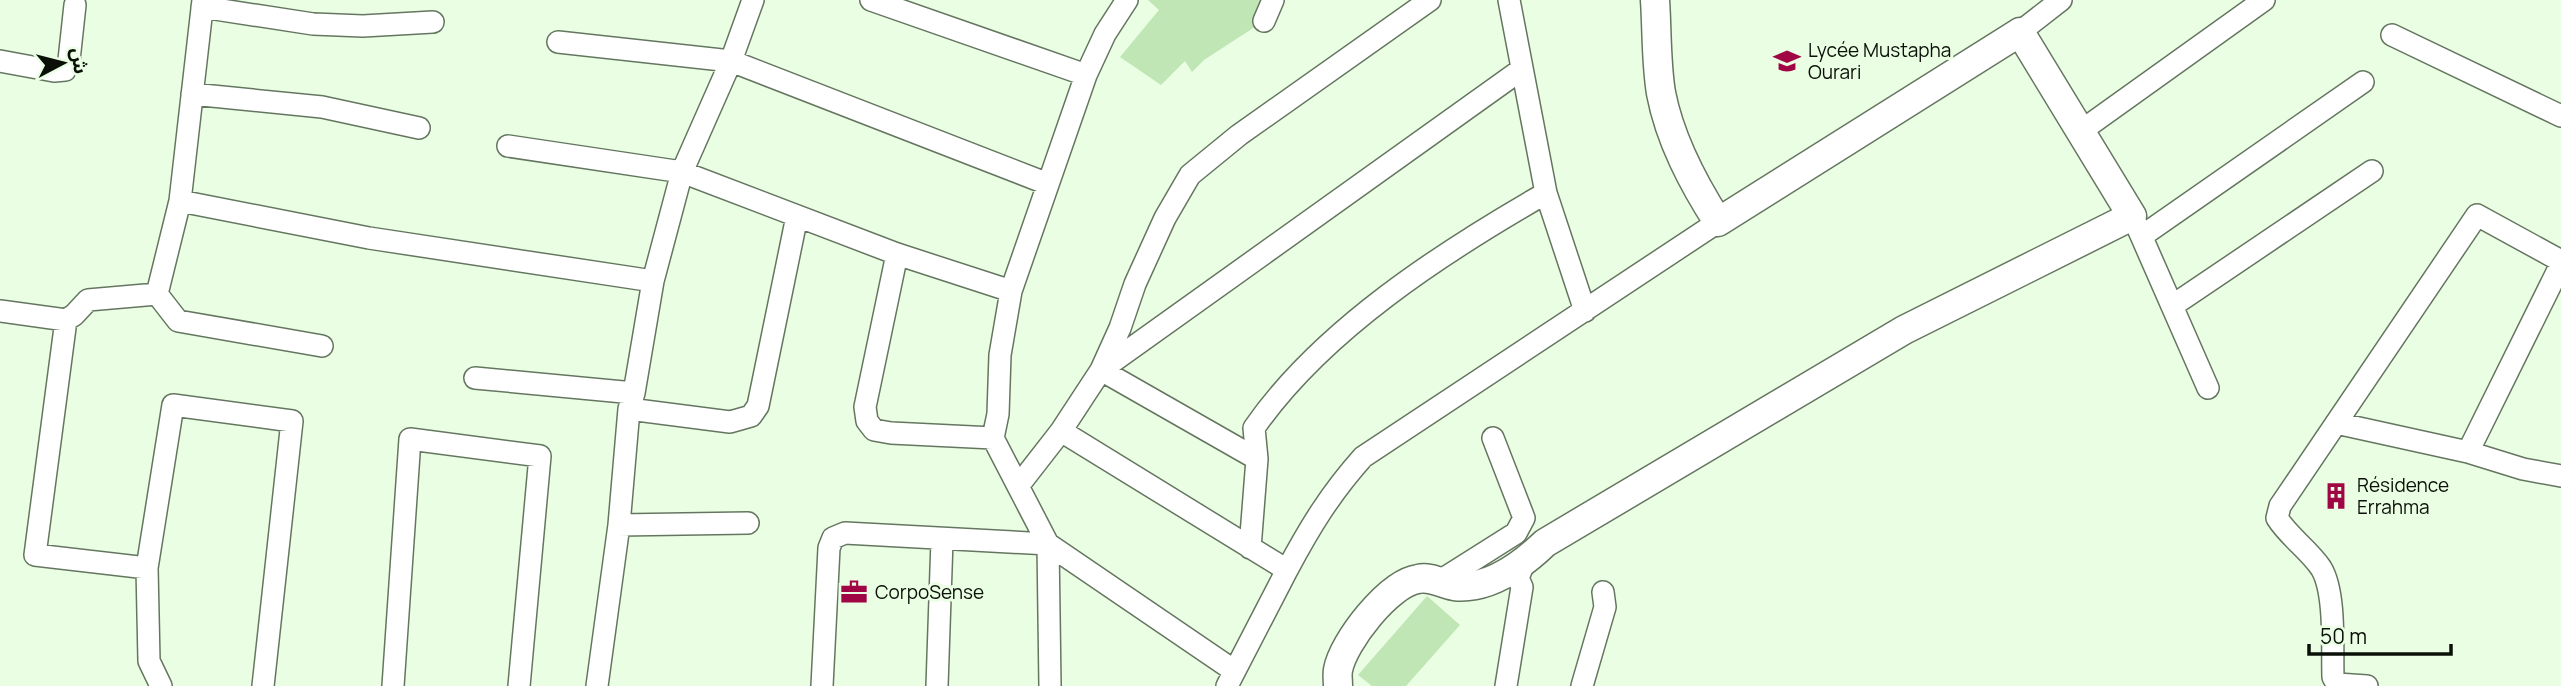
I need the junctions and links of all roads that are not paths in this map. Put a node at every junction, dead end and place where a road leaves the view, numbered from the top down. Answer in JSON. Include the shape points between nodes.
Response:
{"nodes":[{"id":1,"x":753,"y":0,"type":"edge"},
{"id":2,"x":871,"y":0,"type":"edge"},
{"id":3,"x":1127,"y":0,"type":"edge"},
{"id":4,"x":1273,"y":0,"type":"edge"},
{"id":5,"x":1430,"y":0,"type":"edge"},
{"id":6,"x":1509,"y":0,"type":"edge"},
{"id":7,"x":1655,"y":0,"type":"edge"},
{"id":8,"x":2061,"y":0,"type":"edge"},
{"id":9,"x":2264,"y":0,"type":"edge"},
{"id":10,"x":203,"y":4,"type":"edge"},
{"id":11,"x":75,"y":5,"type":"dead end"},
{"id":12,"x":1264,"y":21,"type":"dead end"},
{"id":13,"x":433,"y":22,"type":"dead end"},
{"id":14,"x":2021,"y":32,"type":"junction"},
{"id":15,"x":2392,"y":35,"type":"dead end"},
{"id":16,"x":558,"y":42,"type":"dead end"},
{"id":17,"x":0,"y":61,"type":"edge"},
{"id":18,"x":731,"y":61,"type":"junction"},
{"id":19,"x":1522,"y":69,"type":"junction"},
{"id":20,"x":1086,"y":75,"type":"junction"},
{"id":21,"x":2362,"y":82,"type":"dead end"},
{"id":22,"x":192,"y":94,"type":"junction"},
{"id":23,"x":2561,"y":116,"type":"edge"},
{"id":24,"x":419,"y":128,"type":"dead end"},
{"id":25,"x":2081,"y":131,"type":"junction"},
{"id":26,"x":508,"y":146,"type":"dead end"},
{"id":27,"x":682,"y":172,"type":"junction"},
{"id":28,"x":2372,"y":172,"type":"dead end"},
{"id":29,"x":1048,"y":184,"type":"junction"},
{"id":30,"x":1546,"y":193,"type":"junction"},
{"id":31,"x":180,"y":201,"type":"junction"},
{"id":32,"x":797,"y":216,"type":"junction"},
{"id":33,"x":1718,"y":222,"type":"junction"},
{"id":34,"x":2137,"y":226,"type":"junction"},
{"id":35,"x":897,"y":254,"type":"junction"},
{"id":36,"x":2561,"y":262,"type":"edge"},
{"id":37,"x":653,"y":281,"type":"junction"},
{"id":38,"x":1011,"y":291,"type":"junction"},
{"id":39,"x":157,"y":294,"type":"junction"},
{"id":40,"x":2172,"y":306,"type":"junction"},
{"id":41,"x":0,"y":311,"type":"edge"},
{"id":42,"x":1585,"y":311,"type":"junction"},
{"id":43,"x":66,"y":320,"type":"junction"},
{"id":44,"x":322,"y":346,"type":"dead end"},
{"id":45,"x":1101,"y":370,"type":"junction"},
{"id":46,"x":475,"y":378,"type":"dead end"},
{"id":47,"x":2208,"y":388,"type":"dead end"},
{"id":48,"x":631,"y":401,"type":"junction"},
{"id":49,"x":2336,"y":423,"type":"junction"},
{"id":50,"x":1062,"y":431,"type":"junction"},
{"id":51,"x":993,"y":438,"type":"junction"},
{"id":52,"x":1493,"y":438,"type":"dead end"},
{"id":53,"x":2468,"y":452,"type":"junction"},
{"id":54,"x":1257,"y":459,"type":"junction"},
{"id":55,"x":2561,"y":476,"type":"edge"},
{"id":56,"x":1018,"y":485,"type":"junction"},
{"id":57,"x":748,"y":523,"type":"dead end"},
{"id":58,"x":619,"y":525,"type":"junction"},
{"id":59,"x":942,"y":540,"type":"junction"},
{"id":60,"x":1048,"y":544,"type":"junction"},
{"id":61,"x":1250,"y":548,"type":"junction"},
{"id":62,"x":1524,"y":563,"type":"junction"},
{"id":63,"x":147,"y":568,"type":"junction"},
{"id":64,"x":1287,"y":570,"type":"junction"},
{"id":65,"x":1440,"y":580,"type":"junction"},
{"id":66,"x":1604,"y":592,"type":"dead end"},
{"id":67,"x":1230,"y":678,"type":"edge"},
{"id":68,"x":1055,"y":683,"type":"edge"},
{"id":69,"x":161,"y":686,"type":"edge"},
{"id":70,"x":263,"y":686,"type":"edge"},
{"id":71,"x":393,"y":686,"type":"edge"},
{"id":72,"x":519,"y":686,"type":"edge"},
{"id":73,"x":597,"y":686,"type":"edge"},
{"id":74,"x":822,"y":686,"type":"edge"},
{"id":75,"x":937,"y":686,"type":"edge"},
{"id":76,"x":1338,"y":686,"type":"edge"},
{"id":77,"x":1506,"y":686,"type":"edge"},
{"id":78,"x":1582,"y":686,"type":"edge"},
{"id":79,"x":2367,"y":686,"type":"edge"}],
"edges":[{"from":1,"to":18,"type":"street"},
{"from":2,"to":20,"type":"street"},
{"from":3,"to":20,"type":"street"},
{"from":4,"to":12,"type":"street"},
{"from":5,"to":45,"type":"street","via":[[1190,175],[1165,218]]},
{"from":6,"to":19,"type":"street"},
{"from":7,"to":33,"type":"street","via":[[1667,120],[1698,191]]},
{"from":8,"to":14,"type":"street"},
{"from":9,"to":25,"type":"street"},
{"from":10,"to":13,"type":"street","via":[[313,24]]},
{"from":10,"to":22,"type":"street"},
{"from":11,"to":17,"type":"street","via":[[65,70]]},
{"from":14,"to":25,"type":"street"},
{"from":14,"to":33,"type":"street"},
{"from":15,"to":23,"type":"street"},
{"from":16,"to":18,"type":"street"},
{"from":18,"to":27,"type":"street"},
{"from":18,"to":29,"type":"street"},
{"from":19,"to":30,"type":"street"},
{"from":19,"to":45,"type":"street"},
{"from":20,"to":29,"type":"street"},
{"from":21,"to":34,"type":"street"},
{"from":22,"to":24,"type":"street","via":[[322,107]]},
{"from":22,"to":31,"type":"street"},
{"from":25,"to":34,"type":"street"},
{"from":26,"to":27,"type":"street"},
{"from":27,"to":32,"type":"street"},
{"from":27,"to":37,"type":"street"},
{"from":28,"to":40,"type":"street"},
{"from":29,"to":38,"type":"street"},
{"from":30,"to":42,"type":"street"},
{"from":30,"to":54,"type":"street","via":[[1388,296],[1313,358],[1254,428]]},
{"from":31,"to":37,"type":"street","via":[[369,238]]},
{"from":31,"to":39,"type":"street"},
{"from":32,"to":35,"type":"street"},
{"from":32,"to":48,"type":"street","via":[[758,406],[751,416],[730,422]]},
{"from":33,"to":42,"type":"street"},
{"from":34,"to":40,"type":"street"},
{"from":34,"to":62,"type":"street","via":[[1904,330],[1545,543]]},
{"from":35,"to":38,"type":"street"},
{"from":35,"to":51,"type":"street","via":[[865,407],[867,421],[874,430],[891,433]]},
{"from":36,"to":49,"type":"street","via":[[2477,215]]},
{"from":36,"to":53,"type":"street"},
{"from":37,"to":48,"type":"street"},
{"from":38,"to":51,"type":"street"},
{"from":39,"to":43,"type":"street","via":[[88,300]]},
{"from":39,"to":44,"type":"street","via":[[178,321]]},
{"from":40,"to":47,"type":"street"},
{"from":41,"to":43,"type":"street"},
{"from":42,"to":64,"type":"street","via":[[1363,457],[1336,486]]},
{"from":43,"to":63,"type":"street","via":[[35,555]]},
{"from":45,"to":50,"type":"street"},
{"from":45,"to":54,"type":"street"},
{"from":46,"to":48,"type":"street"},
{"from":48,"to":58,"type":"street"},
{"from":49,"to":53,"type":"street"},
{"from":49,"to":79,"type":"street","via":[[2280,506],[2277,518],[2321,568],[2328,585],[2333,677],[2337,684]]},
{"from":50,"to":56,"type":"street"},
{"from":50,"to":61,"type":"street"},
{"from":51,"to":56,"type":"street"},
{"from":52,"to":65,"type":"street","via":[[1524,518],[1516,533]]},
{"from":53,"to":55,"type":"street"},
{"from":54,"to":61,"type":"street"},
{"from":56,"to":60,"type":"street"},
{"from":57,"to":58,"type":"street"},
{"from":58,"to":73,"type":"street"},
{"from":59,"to":60,"type":"street"},
{"from":59,"to":74,"type":"street","via":[[845,533],[833,538]]},
{"from":59,"to":75,"type":"street"},
{"from":60,"to":67,"type":"street"},
{"from":60,"to":68,"type":"street"},
{"from":61,"to":64,"type":"street"},
{"from":62,"to":65,"type":"street","via":[[1469,587]]},
{"from":62,"to":77,"type":"street","via":[[1518,578],[1522,587]]},
{"from":63,"to":69,"type":"street","via":[[149,661]]},
{"from":63,"to":70,"type":"street","via":[[173,405],[292,421]]},
{"from":64,"to":67,"type":"street"},
{"from":65,"to":76,"type":"street","via":[[1418,578],[1402,584],[1373,611],[1347,646],[1338,670]]},
{"from":66,"to":78,"type":"street","via":[[1605,607]]},
{"from":71,"to":72,"type":"street","via":[[410,439],[540,456]]}]}
